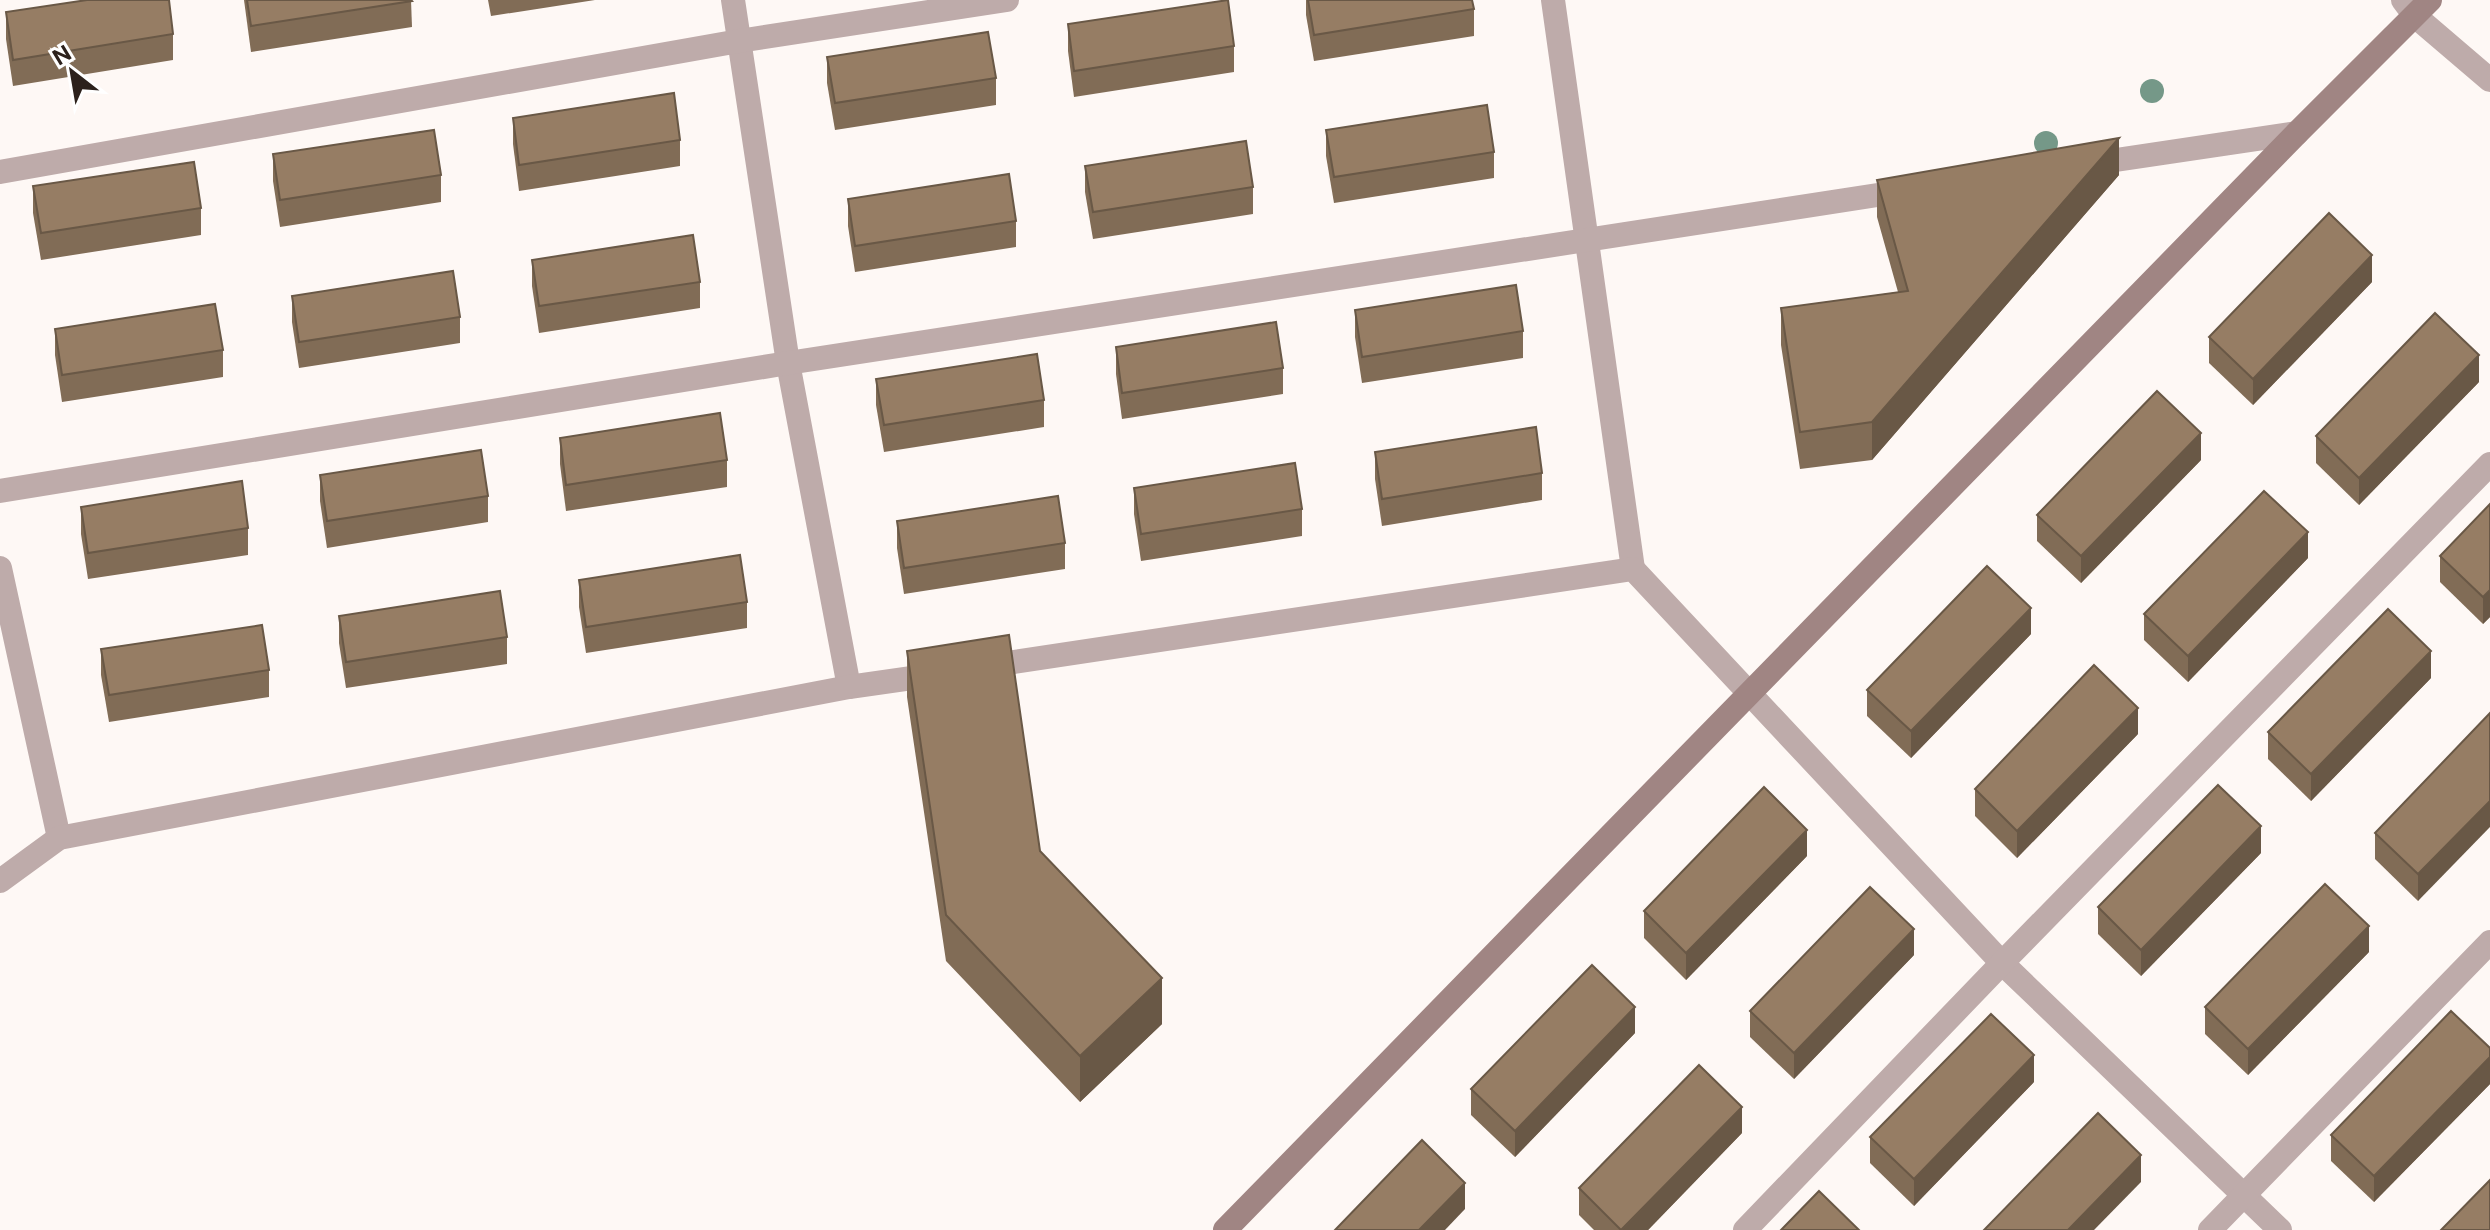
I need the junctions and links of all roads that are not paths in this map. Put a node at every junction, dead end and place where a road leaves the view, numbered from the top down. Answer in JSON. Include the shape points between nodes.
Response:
{"nodes":[{"id":1,"x":733,"y":0,"type":"edge"},
{"id":2,"x":1007,"y":0,"type":"edge"},
{"id":3,"x":1553,"y":0,"type":"edge"},
{"id":4,"x":2416,"y":5,"type":"edge"},
{"id":5,"x":739,"y":41,"type":"junction"},
{"id":6,"x":2490,"y":80,"type":"edge"},
{"id":7,"x":2297,"y":133,"type":"junction"},
{"id":8,"x":2060,"y":168,"type":"edge"},
{"id":9,"x":0,"y":172,"type":"edge"},
{"id":10,"x":1934,"y":187,"type":"edge"},
{"id":11,"x":1586,"y":238,"type":"junction"},
{"id":12,"x":788,"y":363,"type":"junction"},
{"id":13,"x":2490,"y":464,"type":"edge"},
{"id":14,"x":0,"y":491,"type":"edge"},
{"id":15,"x":0,"y":568,"type":"edge"},
{"id":16,"x":1633,"y":569,"type":"junction"},
{"id":17,"x":849,"y":687,"type":"junction"},
{"id":18,"x":1750,"y":694,"type":"junction"},
{"id":19,"x":59,"y":838,"type":"junction"},
{"id":20,"x":0,"y":881,"type":"edge"},
{"id":21,"x":2490,"y":942,"type":"edge"},
{"id":22,"x":2002,"y":963,"type":"junction"},
{"id":23,"x":2246,"y":1195,"type":"junction"},
{"id":24,"x":1225,"y":1230,"type":"edge"},
{"id":25,"x":1745,"y":1230,"type":"edge"},
{"id":26,"x":2210,"y":1230,"type":"edge"},
{"id":27,"x":2280,"y":1230,"type":"edge"}],
"edges":[{"from":1,"to":5,"type":"street"},
{"from":2,"to":5,"type":"street"},
{"from":3,"to":11,"type":"street"},
{"from":4,"to":6,"type":"street"},
{"from":4,"to":7,"type":"street"},
{"from":5,"to":9,"type":"street"},
{"from":5,"to":12,"type":"street"},
{"from":7,"to":8,"type":"street"},
{"from":7,"to":18,"type":"street"},
{"from":10,"to":11,"type":"street"},
{"from":11,"to":12,"type":"street"},
{"from":11,"to":16,"type":"street"},
{"from":12,"to":14,"type":"street"},
{"from":12,"to":17,"type":"street"},
{"from":13,"to":22,"type":"street"},
{"from":15,"to":19,"type":"street"},
{"from":16,"to":17,"type":"street"},
{"from":16,"to":18,"type":"street"},
{"from":17,"to":19,"type":"street"},
{"from":18,"to":22,"type":"street"},
{"from":18,"to":24,"type":"street"},
{"from":19,"to":20,"type":"street"},
{"from":21,"to":23,"type":"street"},
{"from":22,"to":23,"type":"street"},
{"from":22,"to":25,"type":"street"},
{"from":23,"to":26,"type":"street"},
{"from":23,"to":27,"type":"street"}]}
